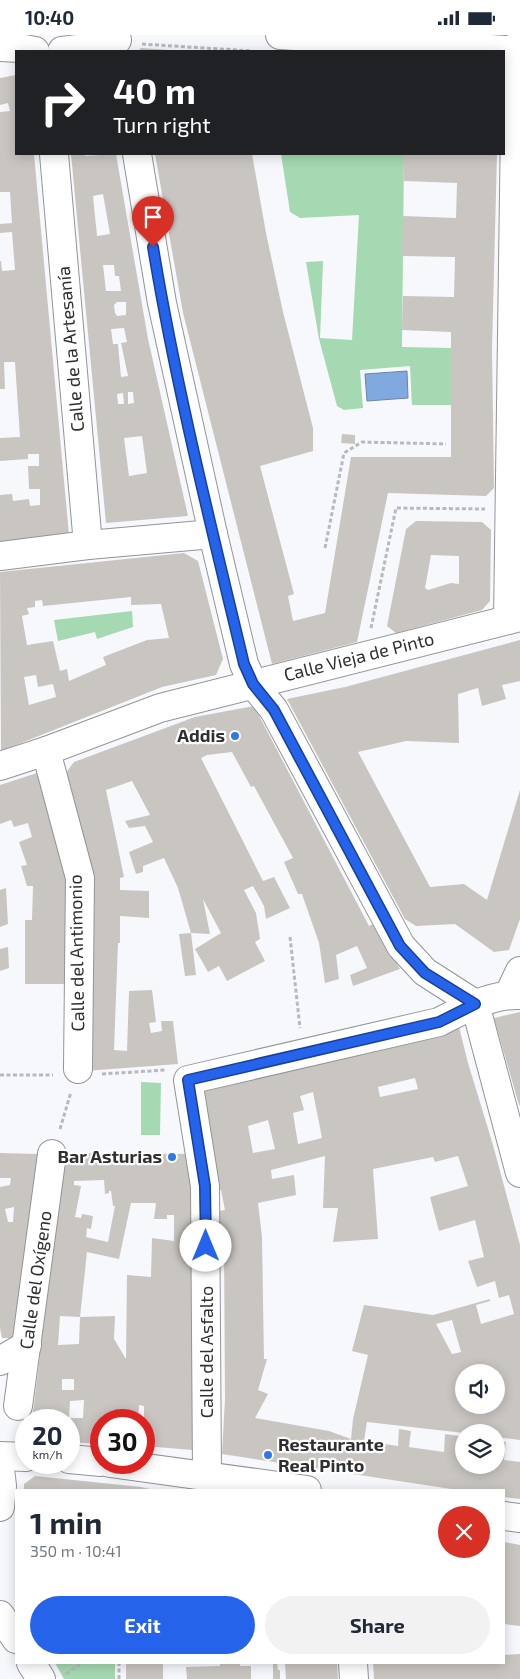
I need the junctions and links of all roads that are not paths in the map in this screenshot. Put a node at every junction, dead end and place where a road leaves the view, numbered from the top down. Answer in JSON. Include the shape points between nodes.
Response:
{"nodes":[{"id":1,"x":280,"y":35,"type":"edge"},
{"id":2,"x":122,"y":44,"type":"edge"},
{"id":3,"x":0,"y":47,"type":"edge"},
{"id":4,"x":519,"y":48,"type":"edge"},
{"id":5,"x":30,"y":50,"type":"edge"},
{"id":6,"x":70,"y":50,"type":"edge"},
{"id":7,"x":54,"y":155,"type":"edge"},
{"id":8,"x":137,"y":155,"type":"edge"},
{"id":9,"x":213,"y":534,"type":"junction"},
{"id":10,"x":88,"y":545,"type":"junction"},
{"id":11,"x":0,"y":556,"type":"edge"},
{"id":12,"x":514,"y":618,"type":"edge"},
{"id":13,"x":253,"y":684,"type":"junction"},
{"id":14,"x":46,"y":751,"type":"junction"},
{"id":15,"x":0,"y":767,"type":"edge"},
{"id":16,"x":516,"y":987,"type":"edge"},
{"id":17,"x":475,"y":1004,"type":"junction"},
{"id":18,"x":77,"y":1072,"type":"road end"},
{"id":19,"x":52,"y":1154,"type":"road end"},
{"id":20,"x":520,"y":1173,"type":"edge"},
{"id":21,"x":27,"y":1345,"type":"junction"},
{"id":22,"x":0,"y":1361,"type":"edge"},
{"id":23,"x":18,"y":1406,"type":"dead end"},
{"id":24,"x":0,"y":1456,"type":"edge"},
{"id":25,"x":15,"y":1457,"type":"edge"},
{"id":26,"x":0,"y":1469,"type":"edge"},
{"id":27,"x":155,"y":1469,"type":"edge"},
{"id":28,"x":207,"y":1475,"type":"junction"},
{"id":29,"x":300,"y":1489,"type":"edge"},
{"id":30,"x":0,"y":1507,"type":"edge"},
{"id":31,"x":505,"y":1516,"type":"edge"},
{"id":32,"x":520,"y":1518,"type":"edge"},
{"id":33,"x":0,"y":1615,"type":"edge"},
{"id":34,"x":15,"y":1638,"type":"edge"},
{"id":35,"x":32,"y":1664,"type":"edge"},
{"id":36,"x":353,"y":1664,"type":"edge"},
{"id":37,"x":50,"y":1679,"type":"edge"},
{"id":38,"x":354,"y":1679,"type":"edge"}],
"edges":[{"from":1,"to":4,"type":"street"},
{"from":2,"to":6,"type":"street"},
{"from":3,"to":5,"type":"street"},
{"from":4,"to":12,"type":"street","via":[[510,509]]},
{"from":7,"to":10,"type":"street","name":"Calle de la Artesanía"},
{"from":8,"to":9,"type":"street","via":[[162,303]]},
{"from":9,"to":10,"type":"street"},
{"from":9,"to":13,"type":"street","via":[[244,664]]},
{"from":10,"to":11,"type":"street"},
{"from":12,"to":13,"type":"street","name":"Calle Vieja de Pinto"},
{"from":13,"to":14,"type":"street","name":"Calle Vieja de Pinto","via":[[160,708]]},
{"from":13,"to":17,"type":"street","via":[[274,710],[400,946],[425,973]]},
{"from":14,"to":15,"type":"street","name":"Calle Vieja de Pinto"},
{"from":14,"to":18,"type":"street","name":"Calle del Antimonio","via":[[80,878]]},
{"from":16,"to":17,"type":"street"},
{"from":17,"to":20,"type":"street"},
{"from":17,"to":28,"type":"street","name":"Calle del Asfalto","via":[[439,1022],[303,1053],[179,1075],[205,1186]]},
{"from":19,"to":21,"type":"street","name":"Calle del Oxígeno"},
{"from":21,"to":22,"type":"street"},
{"from":21,"to":23,"type":"street","name":"Calle del Oxígeno"},
{"from":24,"to":25,"type":"street"},
{"from":26,"to":30,"type":"street"},
{"from":27,"to":28,"type":"street"},
{"from":28,"to":29,"type":"street"},
{"from":31,"to":32,"type":"street"},
{"from":33,"to":34,"type":"street"},
{"from":35,"to":37,"type":"street"},
{"from":36,"to":38,"type":"street"}]}
